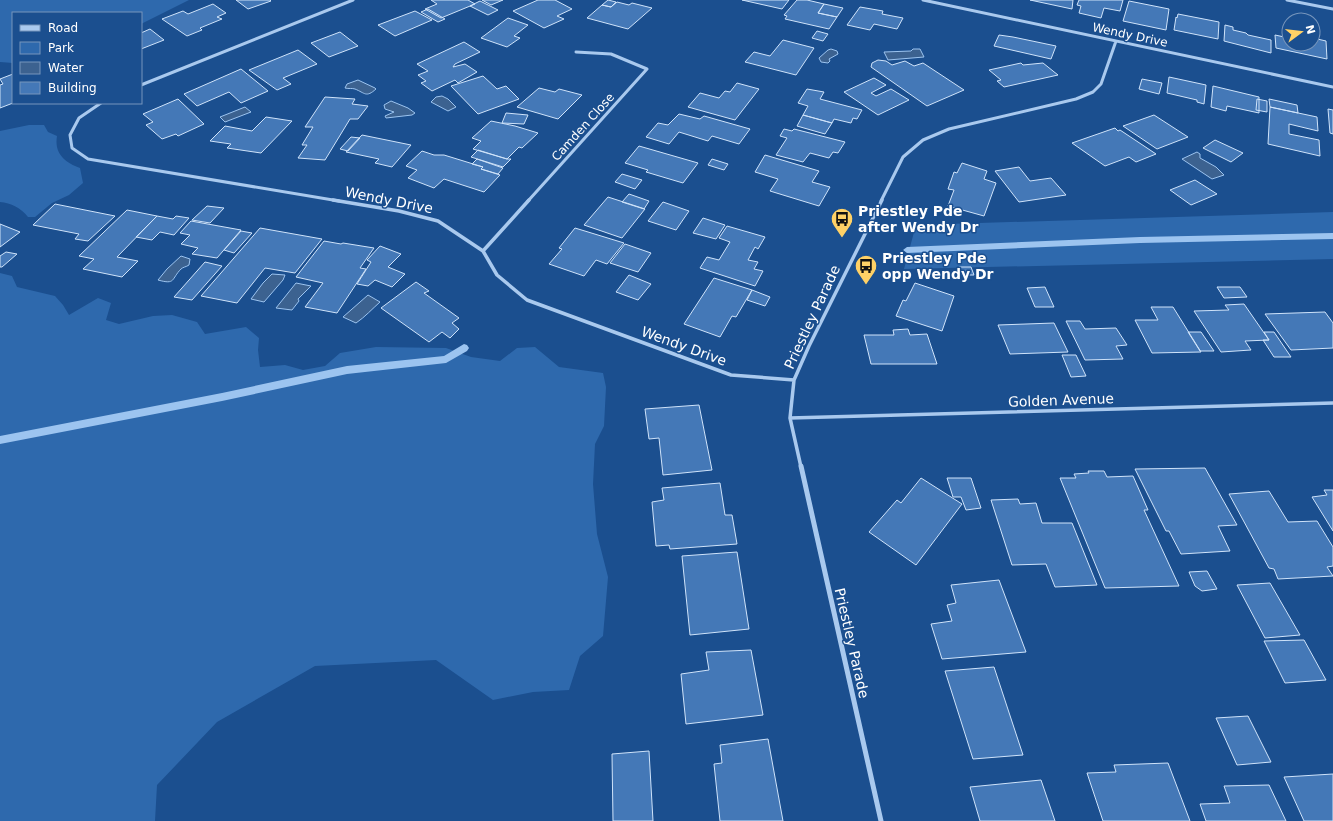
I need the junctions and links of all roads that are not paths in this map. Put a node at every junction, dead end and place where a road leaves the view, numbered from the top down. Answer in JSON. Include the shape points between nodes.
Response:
{"nodes":[{"id":1,"x":353,"y":0,"type":"edge"},
{"id":2,"x":923,"y":0,"type":"edge"},
{"id":3,"x":1287,"y":0,"type":"edge"},
{"id":4,"x":1333,"y":9,"type":"edge"},
{"id":5,"x":1116,"y":41,"type":"junction"},
{"id":6,"x":576,"y":52,"type":"dead end"},
{"id":7,"x":142,"y":85,"type":"edge"},
{"id":8,"x":1333,"y":87,"type":"edge"},
{"id":9,"x":100,"y":104,"type":"edge"},
{"id":10,"x":482,"y":252,"type":"junction"},
{"id":11,"x":794,"y":380,"type":"junction"},
{"id":12,"x":1333,"y":403,"type":"edge"},
{"id":13,"x":790,"y":418,"type":"junction"},
{"id":14,"x":881,"y":821,"type":"edge"}],
"edges":[{"from":1,"to":7,"type":"street"},
{"from":2,"to":5,"type":"street","name":"Wendy Drive"},
{"from":3,"to":4,"type":"street"},
{"from":5,"to":8,"type":"street","name":"Wendy Drive"},
{"from":5,"to":11,"type":"street","name":"Priestley Parade","via":[[1101,84],[1093,92],[1076,99],[949,129],[923,140],[903,157]]},
{"from":6,"to":10,"type":"street","name":"Camden Close","via":[[611,54],[647,69]]},
{"from":9,"to":10,"type":"street","name":"Wendy Drive","via":[[79,118],[70,135],[72,148],[88,159],[407,213],[438,221]]},
{"from":10,"to":11,"type":"street","name":"Wendy Drive","via":[[497,275],[527,300],[731,375]]},
{"from":11,"to":13,"type":"street","name":"Priestley Parade"},
{"from":12,"to":13,"type":"street","name":"Golden Avenue"},
{"from":13,"to":14,"type":"street","name":"Priestley Parade"}]}
